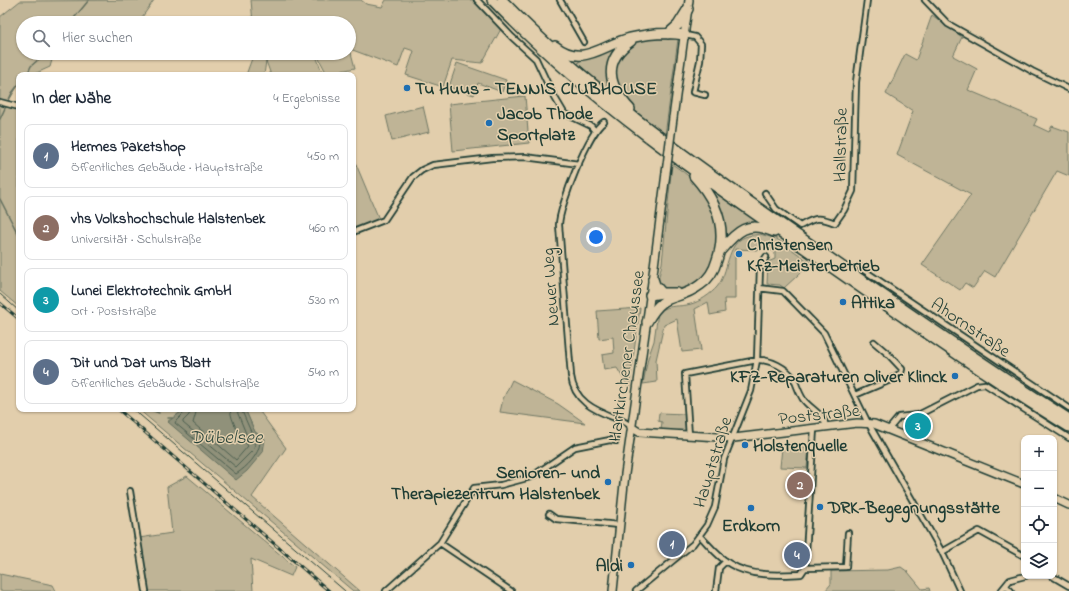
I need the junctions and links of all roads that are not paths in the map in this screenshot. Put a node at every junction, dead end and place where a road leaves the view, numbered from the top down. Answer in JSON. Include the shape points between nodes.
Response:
{"nodes":[{"id":1,"x":478,"y":0,"type":"edge"},
{"id":2,"x":492,"y":0,"type":"edge"},
{"id":3,"x":502,"y":0,"type":"edge"},
{"id":4,"x":560,"y":0,"type":"edge"},
{"id":5,"x":867,"y":0,"type":"edge"},
{"id":6,"x":925,"y":0,"type":"edge"},
{"id":7,"x":688,"y":4,"type":"edge"},
{"id":8,"x":522,"y":22,"type":"junction"},
{"id":9,"x":668,"y":34,"type":"junction"},
{"id":10,"x":685,"y":35,"type":"junction"},
{"id":11,"x":640,"y":36,"type":"junction"},
{"id":12,"x":584,"y":42,"type":"dead end"},
{"id":13,"x":1069,"y":89,"type":"edge"},
{"id":14,"x":705,"y":95,"type":"dead end"},
{"id":15,"x":2,"y":102,"type":"edge"},
{"id":16,"x":16,"y":106,"type":"edge"},
{"id":17,"x":604,"y":122,"type":"dead end"},
{"id":18,"x":595,"y":131,"type":"junction"},
{"id":19,"x":656,"y":135,"type":"junction"},
{"id":20,"x":579,"y":164,"type":"junction"},
{"id":21,"x":682,"y":164,"type":"junction"},
{"id":22,"x":765,"y":193,"type":"dead end"},
{"id":23,"x":356,"y":231,"type":"edge"},
{"id":24,"x":796,"y":243,"type":"junction"},
{"id":25,"x":720,"y":250,"type":"junction"},
{"id":26,"x":766,"y":257,"type":"dead end"},
{"id":27,"x":859,"y":267,"type":"dead end"},
{"id":28,"x":652,"y":279,"type":"junction"},
{"id":29,"x":759,"y":288,"type":"junction"},
{"id":30,"x":650,"y":295,"type":"junction"},
{"id":31,"x":663,"y":296,"type":"junction"},
{"id":32,"x":647,"y":322,"type":"junction"},
{"id":33,"x":874,"y":342,"type":"dead end"},
{"id":34,"x":757,"y":360,"type":"junction"},
{"id":35,"x":855,"y":395,"type":"junction"},
{"id":36,"x":1069,"y":408,"type":"edge"},
{"id":37,"x":1069,"y":419,"type":"edge"},
{"id":38,"x":868,"y":423,"type":"junction"},
{"id":39,"x":631,"y":427,"type":"junction"},
{"id":40,"x":826,"y":427,"type":"junction"},
{"id":41,"x":1069,"y":427,"type":"edge"},
{"id":42,"x":814,"y":429,"type":"junction"},
{"id":43,"x":889,"y":429,"type":"junction"},
{"id":44,"x":689,"y":436,"type":"junction"},
{"id":45,"x":734,"y":438,"type":"junction"},
{"id":46,"x":1069,"y":438,"type":"edge"},
{"id":47,"x":616,"y":441,"type":"dead end"},
{"id":48,"x":1021,"y":483,"type":"edge"},
{"id":49,"x":130,"y":490,"type":"dead end"},
{"id":50,"x":1057,"y":499,"type":"edge"},
{"id":51,"x":1069,"y":505,"type":"edge"},
{"id":52,"x":549,"y":514,"type":"dead end"},
{"id":53,"x":619,"y":525,"type":"junction"},
{"id":54,"x":848,"y":533,"type":"dead end"},
{"id":55,"x":700,"y":536,"type":"junction"},
{"id":56,"x":440,"y":543,"type":"junction"},
{"id":57,"x":942,"y":552,"type":"junction"},
{"id":58,"x":1021,"y":554,"type":"edge"},
{"id":59,"x":726,"y":561,"type":"junction"},
{"id":60,"x":805,"y":568,"type":"junction"},
{"id":61,"x":1021,"y":577,"type":"edge"},
{"id":62,"x":1057,"y":579,"type":"edge"},
{"id":63,"x":1006,"y":586,"type":"junction"},
{"id":64,"x":1069,"y":586,"type":"edge"},
{"id":65,"x":146,"y":591,"type":"edge"},
{"id":66,"x":386,"y":591,"type":"edge"},
{"id":67,"x":511,"y":591,"type":"edge"},
{"id":68,"x":614,"y":591,"type":"edge"},
{"id":69,"x":636,"y":591,"type":"edge"},
{"id":70,"x":716,"y":591,"type":"edge"},
{"id":71,"x":960,"y":591,"type":"edge"},
{"id":72,"x":1002,"y":591,"type":"edge"},
{"id":73,"x":1011,"y":591,"type":"edge"}],
"edges":[{"from":1,"to":18,"type":"street","via":[[536,59],[564,113],[591,126]]},
{"from":2,"to":21,"type":"highway","via":[[561,68]]},
{"from":3,"to":8,"type":"highway"},
{"from":4,"to":12,"type":"street"},
{"from":5,"to":22,"type":"street","name":"Hallstraße","via":[[856,82],[853,191],[844,210],[835,223],[816,218],[800,226],[776,209]]},
{"from":6,"to":13,"type":"street","via":[[948,24]]},
{"from":7,"to":9,"type":"highway","via":[[678,25]]},
{"from":7,"to":10,"type":"main road","name":"Hartkirchener Chaussee"},
{"from":8,"to":11,"type":"highway","via":[[539,32],[561,51],[576,56],[590,54]]},
{"from":8,"to":19,"type":"highway","via":[[593,86]]},
{"from":9,"to":10,"type":"highway"},
{"from":9,"to":11,"type":"highway"},
{"from":10,"to":14,"type":"street","via":[[695,36],[701,44],[693,92]]},
{"from":10,"to":28,"type":"main road","name":"Hartkirchener Chaussee","bridge":true},
{"from":11,"to":19,"type":"highway","via":[[618,51],[611,67],[612,80],[620,99]]},
{"from":15,"to":16,"type":"street"},
{"from":17,"to":18,"type":"street","name":"Neuer Weg"},
{"from":18,"to":20,"type":"street","name":"Neuer Weg"},
{"from":19,"to":37,"type":"highway","via":[[905,310]]},
{"from":20,"to":23,"type":"street","via":[[525,157],[433,165],[413,177],[384,220]]},
{"from":20,"to":39,"type":"street","name":"Neuer Weg","via":[[562,205],[559,223],[572,382],[577,394],[589,407],[626,421]]},
{"from":21,"to":24,"type":"highway"},
{"from":21,"to":25,"type":"highway","via":[[714,202],[721,227]]},
{"from":24,"to":25,"type":"highway","via":[[769,230],[753,227],[738,232]]},
{"from":24,"to":41,"type":"highway"},
{"from":25,"to":31,"type":"highway","via":[[714,270],[707,280],[697,288],[684,293]]},
{"from":26,"to":29,"type":"street","name":"Hauptstraße","via":[[760,267]]},
{"from":27,"to":36,"type":"street","name":"Ahornstraße"},
{"from":28,"to":30,"type":"main road","name":"Hartkirchener Chaussee"},
{"from":28,"to":31,"type":"highway"},
{"from":29,"to":34,"type":"street","name":"Hauptstraße"},
{"from":29,"to":35,"type":"street","via":[[778,289],[787,294],[824,333]]},
{"from":30,"to":31,"type":"highway"},
{"from":30,"to":32,"type":"main road","name":"Hartkirchener Chaussee"},
{"from":31,"to":32,"type":"highway"},
{"from":32,"to":39,"type":"main road","name":"Hartkirchener Chaussee"},
{"from":33,"to":35,"type":"street","via":[[897,362],[902,369],[901,374]]},
{"from":34,"to":40,"type":"street","via":[[774,362],[793,378],[802,398],[823,419]]},
{"from":34,"to":44,"type":"street","via":[[685,374]]},
{"from":34,"to":45,"type":"street","name":"Hauptstraße","via":[[751,391]]},
{"from":35,"to":38,"type":"street"},
{"from":38,"to":40,"type":"main road","name":"Poststraße"},
{"from":38,"to":43,"type":"main road","name":"Poststraße"},
{"from":38,"to":57,"type":"street"},
{"from":39,"to":44,"type":"main road","name":"Poststraße","via":[[640,432]]},
{"from":39,"to":53,"type":"main road","name":"Hartkirchener Chaussee"},
{"from":40,"to":42,"type":"main road","name":"Poststraße"},
{"from":42,"to":45,"type":"main road","name":"Poststraße"},
{"from":42,"to":60,"type":"street"},
{"from":43,"to":46,"type":"street","via":[[899,417],[918,414],[977,385],[985,384]]},
{"from":43,"to":48,"type":"main road","name":"Poststraße"},
{"from":44,"to":45,"type":"main road","name":"Poststraße"},
{"from":45,"to":55,"type":"street","name":"Hauptstraße","via":[[724,459],[716,507]]},
{"from":47,"to":56,"type":"street","via":[[601,441],[575,447],[531,477],[501,485],[474,488]]},
{"from":49,"to":65,"type":"street"},
{"from":50,"to":51,"type":"main road"},
{"from":52,"to":53,"type":"street","via":[[556,519]]},
{"from":53,"to":68,"type":"main road","name":"Hartkirchener Chaussee"},
{"from":54,"to":60,"type":"street","via":[[846,567]]},
{"from":55,"to":59,"type":"street"},
{"from":55,"to":69,"type":"street","name":"Hauptstraße","via":[[679,557]]},
{"from":56,"to":66,"type":"street"},
{"from":56,"to":67,"type":"street"},
{"from":57,"to":58,"type":"street","via":[[979,531]]},
{"from":57,"to":71,"type":"street"},
{"from":59,"to":60,"type":"street","via":[[740,569],[762,574],[801,574]]},
{"from":59,"to":70,"type":"street","via":[[719,568]]},
{"from":61,"to":63,"type":"street","via":[[1010,580]]},
{"from":62,"to":64,"type":"street"},
{"from":63,"to":72,"type":"street"},
{"from":63,"to":73,"type":"street"}]}
